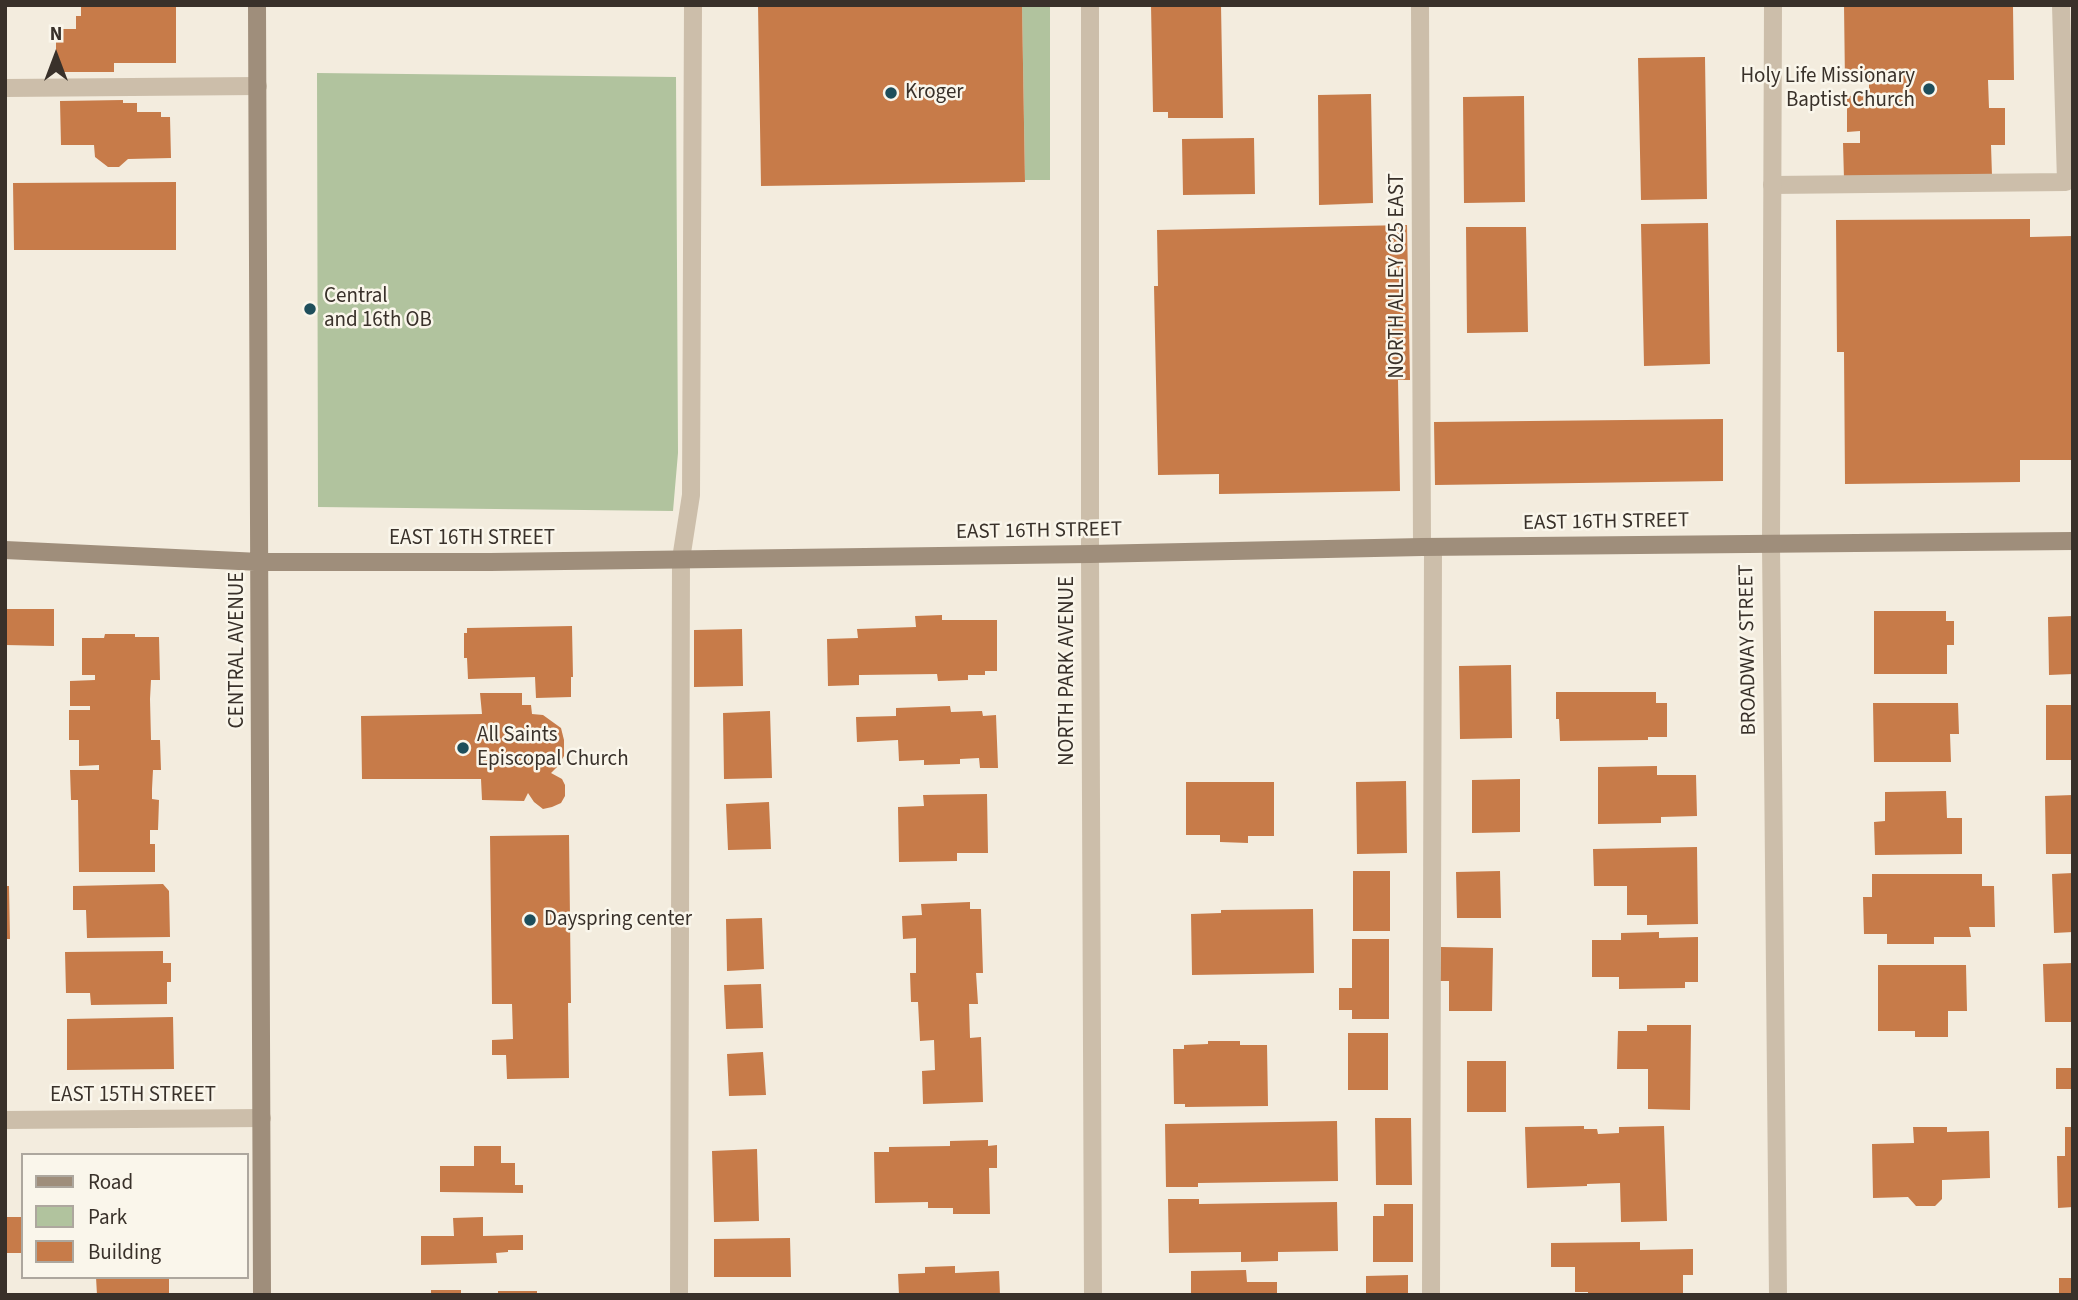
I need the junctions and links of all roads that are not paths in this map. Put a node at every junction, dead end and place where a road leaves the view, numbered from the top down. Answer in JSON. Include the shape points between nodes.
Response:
{"nodes":[{"id":1,"x":257,"y":5,"type":"edge"},
{"id":2,"x":693,"y":5,"type":"edge"},
{"id":3,"x":1090,"y":5,"type":"edge"},
{"id":4,"x":1420,"y":5,"type":"edge"},
{"id":5,"x":1773,"y":5,"type":"edge"},
{"id":6,"x":2061,"y":5,"type":"edge"},
{"id":7,"x":258,"y":86,"type":"junction"},
{"id":8,"x":5,"y":88,"type":"edge"},
{"id":9,"x":1772,"y":185,"type":"junction"},
{"id":10,"x":2073,"y":541,"type":"edge"},
{"id":11,"x":1771,"y":544,"type":"junction"},
{"id":12,"x":1428,"y":547,"type":"junction"},
{"id":13,"x":5,"y":551,"type":"edge"},
{"id":14,"x":1090,"y":554,"type":"junction"},
{"id":15,"x":681,"y":559,"type":"junction"},
{"id":16,"x":260,"y":562,"type":"junction"},
{"id":17,"x":262,"y":1118,"type":"junction"},
{"id":18,"x":5,"y":1120,"type":"edge"},
{"id":19,"x":262,"y":1295,"type":"edge"},
{"id":20,"x":679,"y":1295,"type":"edge"},
{"id":21,"x":1093,"y":1295,"type":"edge"},
{"id":22,"x":1431,"y":1295,"type":"edge"},
{"id":23,"x":1778,"y":1295,"type":"edge"}],
"edges":[{"from":1,"to":7,"type":"main road","name":"CENTRAL AVENUE"},
{"from":2,"to":15,"type":"street","via":[[691,495]]},
{"from":3,"to":14,"type":"street","name":"NORTH PARK AVENUE"},
{"from":4,"to":12,"type":"street","name":"NORTH ALLEY 625 EAST"},
{"from":5,"to":9,"type":"street","name":"BROADWAY STREET"},
{"from":6,"to":9,"type":"street","via":[[2066,182]]},
{"from":7,"to":8,"type":"street"},
{"from":7,"to":16,"type":"main road","name":"CENTRAL AVENUE"},
{"from":9,"to":11,"type":"street","name":"BROADWAY STREET"},
{"from":10,"to":11,"type":"main road","name":"EAST 16TH STREET"},
{"from":11,"to":12,"type":"main road","name":"EAST 16TH STREET"},
{"from":11,"to":23,"type":"street","name":"BROADWAY STREET"},
{"from":12,"to":14,"type":"main road","name":"EAST 16TH STREET"},
{"from":12,"to":22,"type":"street","name":"NORTH ALLEY 625 EAST"},
{"from":13,"to":16,"type":"main road","name":"EAST 16TH STREET"},
{"from":14,"to":15,"type":"main road","name":"EAST 16TH STREET"},
{"from":14,"to":21,"type":"street","name":"NORTH PARK AVENUE"},
{"from":15,"to":16,"type":"main road","name":"EAST 16TH STREET"},
{"from":15,"to":20,"type":"street"},
{"from":16,"to":17,"type":"main road","name":"CENTRAL AVENUE"},
{"from":17,"to":18,"type":"street","name":"EAST 15TH STREET"},
{"from":17,"to":19,"type":"main road","name":"CENTRAL AVENUE"}]}
